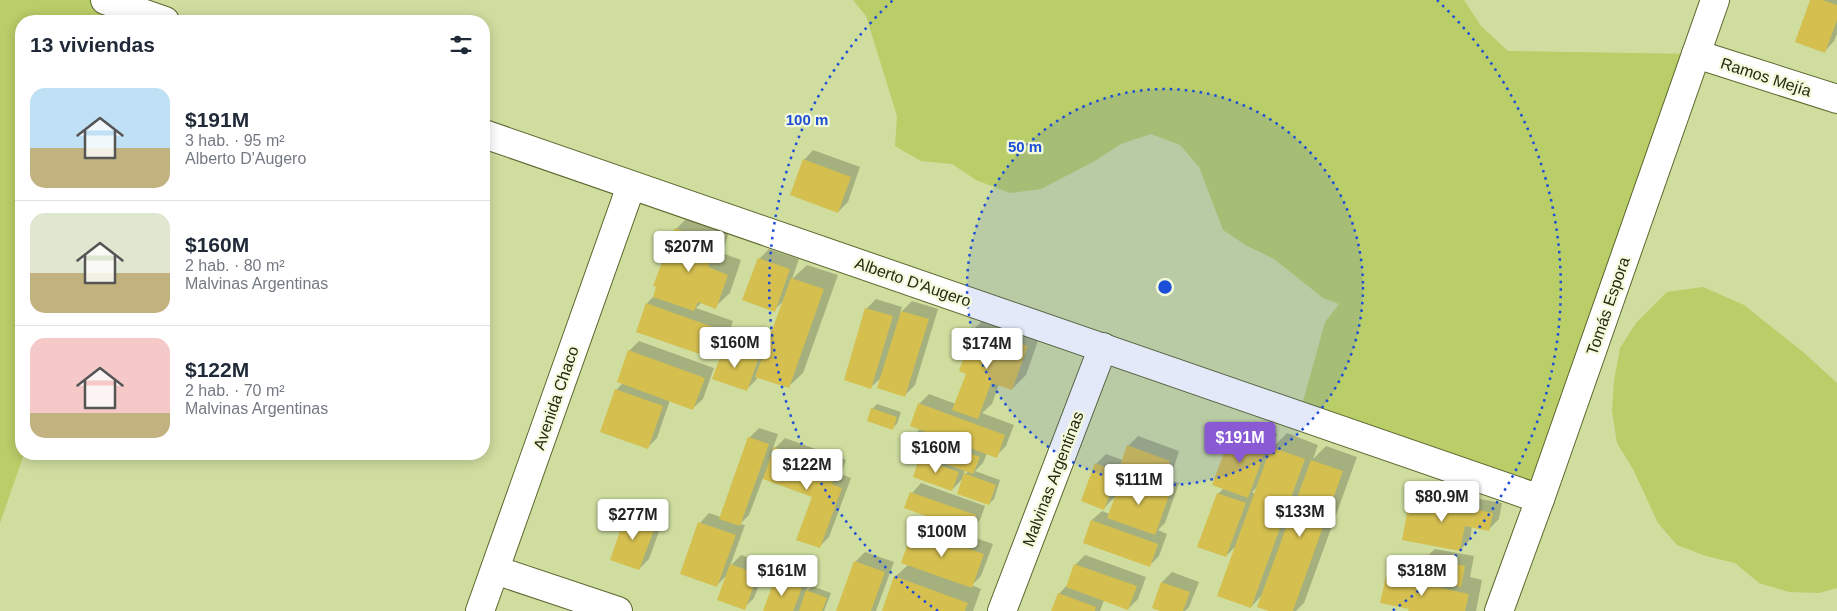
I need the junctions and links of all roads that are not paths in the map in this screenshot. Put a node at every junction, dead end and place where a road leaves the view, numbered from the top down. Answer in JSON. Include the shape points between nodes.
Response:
{"nodes":[{"id":1,"x":105,"y":0,"type":"edge"},
{"id":2,"x":1715,"y":0,"type":"edge"},
{"id":3,"x":148,"y":15,"type":"edge"},
{"id":4,"x":1696,"y":54,"type":"junction"},
{"id":5,"x":1837,"y":99,"type":"edge"},
{"id":6,"x":490,"y":136,"type":"edge"},
{"id":7,"x":631,"y":186,"type":"junction"},
{"id":8,"x":1103,"y":347,"type":"junction"},
{"id":9,"x":1540,"y":499,"type":"junction"},
{"id":10,"x":495,"y":570,"type":"junction"},
{"id":11,"x":480,"y":611,"type":"edge"},
{"id":12,"x":618,"y":611,"type":"edge"},
{"id":13,"x":1002,"y":611,"type":"edge"},
{"id":14,"x":1499,"y":611,"type":"edge"}],
"edges":[{"from":1,"to":3,"type":"main road"},
{"from":2,"to":4,"type":"main road","name":"Tomás Espora"},
{"from":4,"to":5,"type":"main road","name":"Ramos Mejía"},
{"from":4,"to":9,"type":"main road","name":"Tomás Espora"},
{"from":6,"to":7,"type":"main road","name":"Alberto D'Augero"},
{"from":7,"to":8,"type":"main road","name":"Alberto D'Augero"},
{"from":7,"to":10,"type":"main road","name":"Avenida Chaco"},
{"from":8,"to":9,"type":"main road","name":"Alberto D'Augero"},
{"from":8,"to":13,"type":"main road","name":"Malvinas Argentinas"},
{"from":9,"to":14,"type":"main road","name":"Tomás Espora"},
{"from":10,"to":11,"type":"main road","name":"Avenida Chaco"},
{"from":10,"to":12,"type":"main road"}]}
